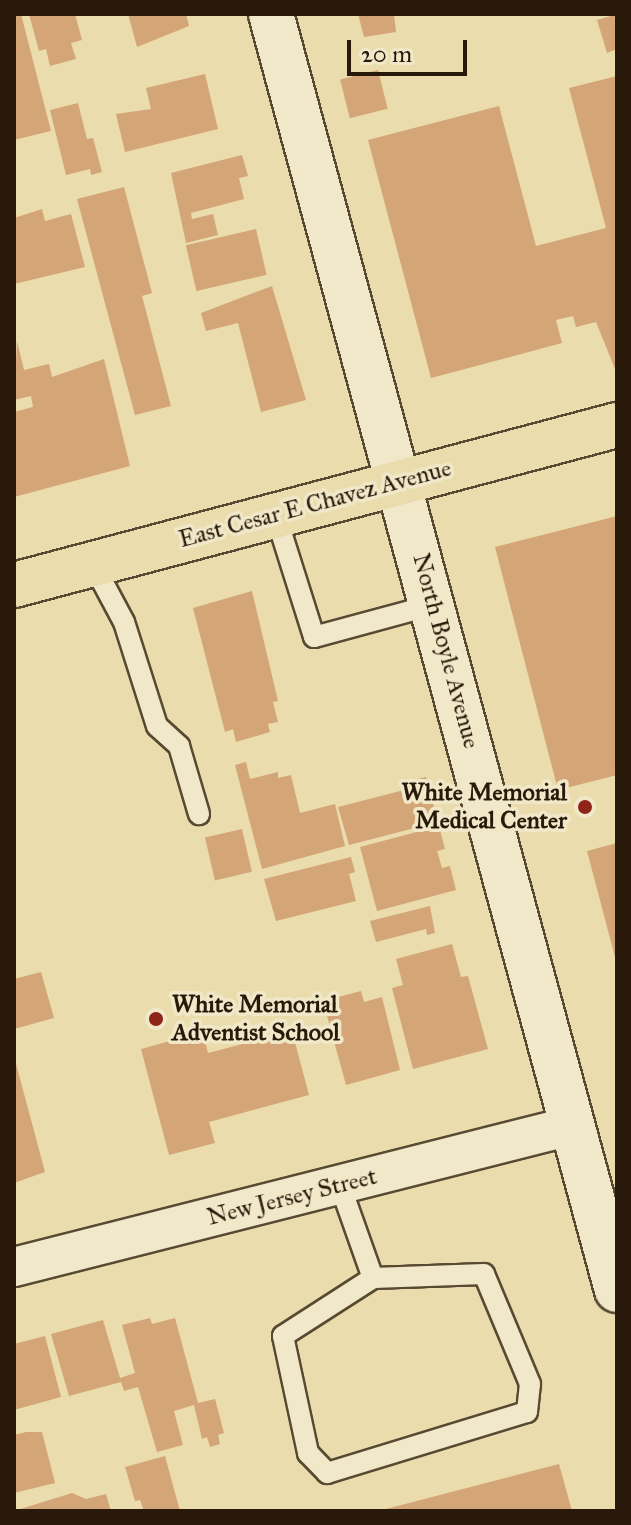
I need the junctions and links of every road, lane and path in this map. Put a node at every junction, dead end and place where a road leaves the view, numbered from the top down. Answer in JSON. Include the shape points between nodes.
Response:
{"nodes":[{"id":1,"x":271,"y":14,"type":"edge"},
{"id":2,"x":617,"y":425,"type":"edge"},
{"id":3,"x":401,"y":480,"type":"junction"},
{"id":4,"x":275,"y":513,"type":"junction"},
{"id":5,"x":93,"y":564,"type":"junction"},
{"id":6,"x":14,"y":585,"type":"edge"},
{"id":7,"x":433,"y":605,"type":"junction"},
{"id":8,"x":199,"y":814,"type":"dead end"},
{"id":9,"x":571,"y":1126,"type":"junction"},
{"id":10,"x":340,"y":1185,"type":"junction"},
{"id":11,"x":14,"y":1267,"type":"edge"},
{"id":12,"x":373,"y":1278,"type":"junction"},
{"id":13,"x":617,"y":1290,"type":"edge"}],
"edges":[{"from":1,"to":3,"type":"main road","name":"North Boyle Avenue"},
{"from":2,"to":3,"type":"main road","name":"East Cesar E Chavez Avenue"},
{"from":3,"to":4,"type":"main road","name":"East Cesar E Chavez Avenue"},
{"from":3,"to":7,"type":"main road","name":"North Boyle Avenue"},
{"from":4,"to":5,"type":"main road","name":"East Cesar E Chavez Avenue"},
{"from":4,"to":7,"type":"lane","via":[[314,637]]},
{"from":5,"to":6,"type":"main road","name":"East Cesar E Chavez Avenue"},
{"from":5,"to":8,"type":"lane","via":[[124,622],[157,726],[179,746]]},
{"from":7,"to":9,"type":"main road","name":"North Boyle Avenue"},
{"from":9,"to":10,"type":"street","name":"New Jersey Street"},
{"from":9,"to":13,"type":"main road","name":"North Boyle Avenue"},
{"from":10,"to":11,"type":"street","name":"New Jersey Street"},
{"from":10,"to":12,"type":"lane"},
{"from":12,"to":12,"type":"lane","via":[[283,1336],[308,1453],[327,1473],[527,1412],[530,1384],[484,1274]]}]}
